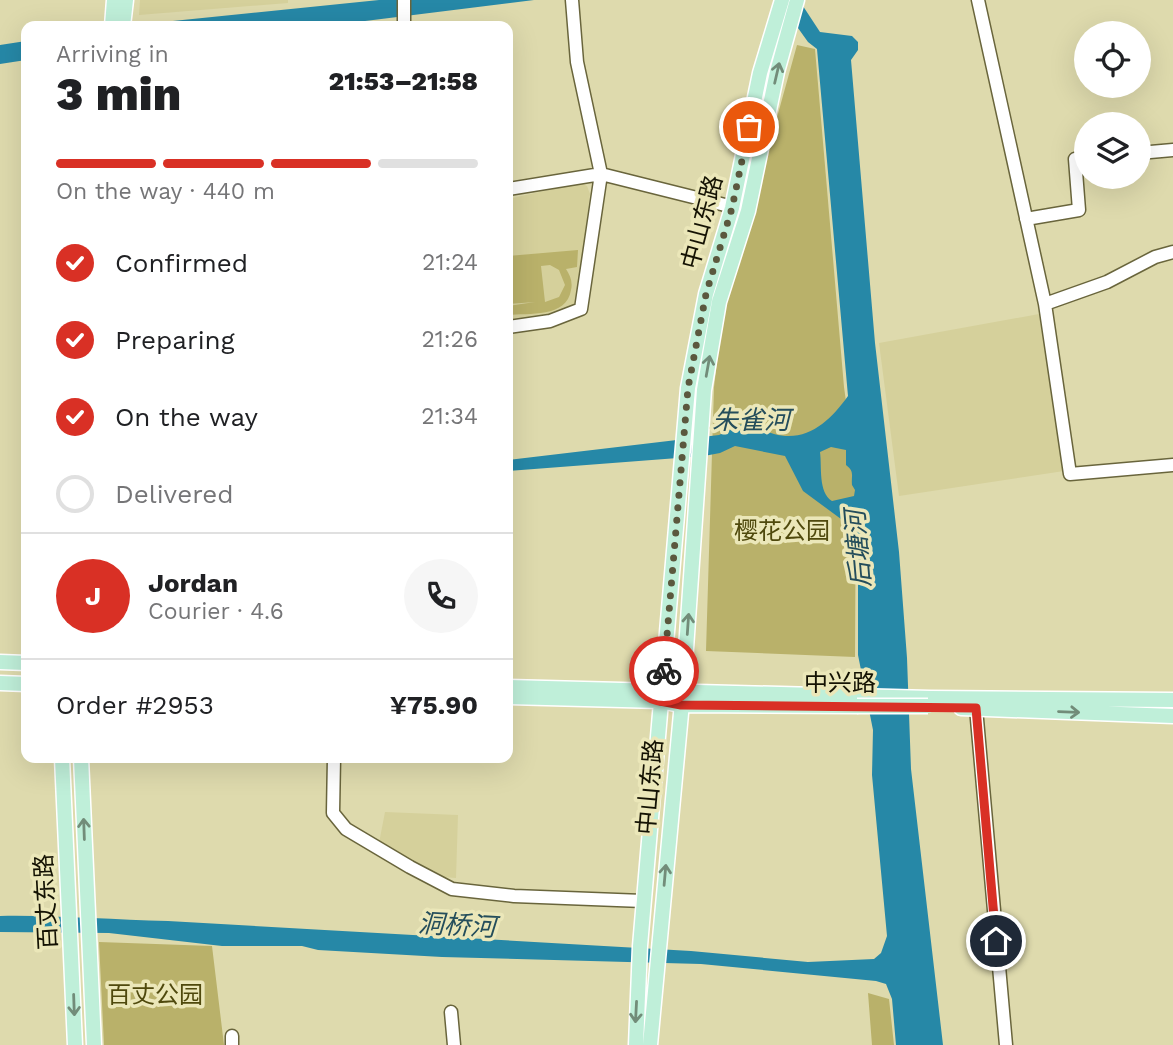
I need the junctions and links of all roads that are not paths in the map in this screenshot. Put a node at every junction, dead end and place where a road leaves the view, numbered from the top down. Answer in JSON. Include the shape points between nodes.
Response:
{"nodes":[{"id":1,"x":404,"y":0,"type":"edge"},
{"id":2,"x":572,"y":0,"type":"edge"},
{"id":3,"x":782,"y":0,"type":"edge"},
{"id":4,"x":797,"y":0,"type":"edge"},
{"id":5,"x":978,"y":0,"type":"edge"},
{"id":6,"x":122,"y":2,"type":"edge"},
{"id":7,"x":117,"y":21,"type":"edge"},
{"id":8,"x":404,"y":21,"type":"edge"},
{"id":9,"x":1173,"y":149,"type":"edge"},
{"id":10,"x":1151,"y":152,"type":"edge"},
{"id":11,"x":601,"y":174,"type":"junction"},
{"id":12,"x":513,"y":188,"type":"edge"},
{"id":13,"x":1077,"y":189,"type":"edge"},
{"id":14,"x":732,"y":208,"type":"junction"},
{"id":15,"x":748,"y":211,"type":"junction"},
{"id":16,"x":1026,"y":219,"type":"junction"},
{"id":17,"x":1173,"y":252,"type":"edge"},
{"id":18,"x":1045,"y":304,"type":"junction"},
{"id":19,"x":513,"y":326,"type":"edge"},
{"id":20,"x":1173,"y":465,"type":"edge"},
{"id":21,"x":0,"y":662,"type":"edge"},
{"id":22,"x":21,"y":663,"type":"edge"},
{"id":23,"x":0,"y":683,"type":"edge"},
{"id":24,"x":21,"y":684,"type":"edge"},
{"id":25,"x":513,"y":687,"type":"edge"},
{"id":26,"x":661,"y":696,"type":"junction"},
{"id":27,"x":513,"y":697,"type":"edge"},
{"id":28,"x":682,"y":699,"type":"junction"},
{"id":29,"x":1173,"y":700,"type":"edge"},
{"id":30,"x":929,"y":702,"type":"junction"},
{"id":31,"x":976,"y":708,"type":"junction"},
{"id":32,"x":1173,"y":716,"type":"edge"},
{"id":33,"x":62,"y":763,"type":"edge"},
{"id":34,"x":81,"y":763,"type":"edge"},
{"id":35,"x":334,"y":763,"type":"edge"},
{"id":36,"x":643,"y":901,"type":"junction"},
{"id":37,"x":451,"y":1012,"type":"dead end"},
{"id":38,"x":75,"y":1045,"type":"edge"},
{"id":39,"x":94,"y":1045,"type":"edge"},
{"id":40,"x":454,"y":1045,"type":"edge"},
{"id":41,"x":636,"y":1045,"type":"edge"},
{"id":42,"x":650,"y":1045,"type":"edge"},
{"id":43,"x":1006,"y":1045,"type":"edge"}],
"edges":[{"from":1,"to":8,"type":"street"},
{"from":2,"to":11,"type":"street","via":[[577,62]]},
{"from":3,"to":14,"type":"main road","name":"中山东路","via":[[760,73]]},
{"from":15,"to":4,"type":"main road","name":"中山东路","one_way":true},
{"from":5,"to":16,"type":"street"},
{"from":6,"to":7,"type":"main road"},
{"from":9,"to":10,"type":"street"},
{"from":11,"to":12,"type":"street"},
{"from":11,"to":14,"type":"street"},
{"from":11,"to":19,"type":"street","via":[[581,309],[550,321]]},
{"from":13,"to":16,"type":"street","via":[[1079,210]]},
{"from":14,"to":15,"type":"street"},
{"from":14,"to":26,"type":"main road","name":"中山东路","via":[[706,294],[688,388]]},
{"from":28,"to":15,"type":"main road","name":"中山东路","one_way":true,"via":[[704,390],[719,302]]},
{"from":16,"to":18,"type":"street"},
{"from":17,"to":18,"type":"street"},
{"from":18,"to":20,"type":"street","via":[[1070,474]]},
{"from":21,"to":22,"type":"main road"},
{"from":23,"to":24,"type":"main road"},
{"from":25,"to":26,"type":"main road","name":"中兴路"},
{"from":26,"to":27,"type":"main road","name":"中兴路"},
{"from":26,"to":28,"type":"main road","name":"中兴路"},
{"from":26,"to":36,"type":"main road","name":"中山东路"},
{"from":28,"to":30,"type":"main road","name":"中兴路","bridge":true},
{"from":42,"to":28,"type":"main road","name":"中山东路","one_way":true},
{"from":29,"to":30,"type":"main road","name":"中兴路"},
{"from":30,"to":31,"type":"main road","name":"中兴路"},
{"from":31,"to":32,"type":"main road","name":"中兴路","one_way":true},
{"from":31,"to":43,"type":"street"},
{"from":33,"to":38,"type":"main road","name":"百丈东路","one_way":true},
{"from":39,"to":34,"type":"main road","name":"百丈东路","one_way":true},
{"from":35,"to":36,"type":"street","via":[[333,813],[346,829],[452,889]]},
{"from":36,"to":41,"type":"main road","name":"中山东路","one_way":true},
{"from":37,"to":40,"type":"street"}]}
